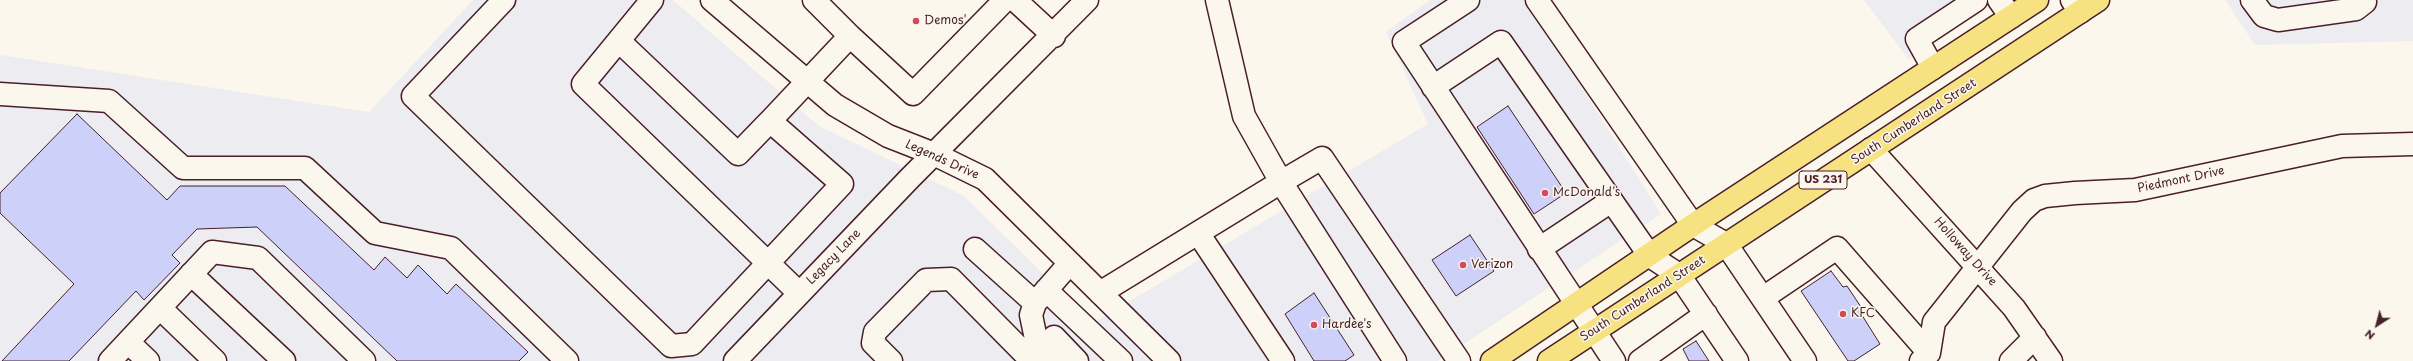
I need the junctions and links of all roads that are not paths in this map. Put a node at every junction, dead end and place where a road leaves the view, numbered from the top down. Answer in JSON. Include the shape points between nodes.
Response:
{"nodes":[{"id":1,"x":504,"y":0,"type":"edge"},
{"id":2,"x":712,"y":0,"type":"edge"},
{"id":3,"x":814,"y":0,"type":"edge"},
{"id":4,"x":1005,"y":0,"type":"edge"},
{"id":5,"x":1016,"y":0,"type":"edge"},
{"id":6,"x":1087,"y":0,"type":"edge"},
{"id":7,"x":1217,"y":0,"type":"edge"},
{"id":8,"x":1468,"y":0,"type":"edge"},
{"id":9,"x":1536,"y":0,"type":"edge"},
{"id":10,"x":1976,"y":0,"type":"edge"},
{"id":11,"x":2037,"y":0,"type":"edge"},
{"id":12,"x":2252,"y":0,"type":"edge"},
{"id":13,"x":2363,"y":0,"type":"edge"},
{"id":14,"x":643,"y":4,"type":"edge"},
{"id":15,"x":2083,"y":4,"type":"edge"},
{"id":16,"x":2005,"y":8,"type":"edge"},
{"id":17,"x":850,"y":36,"type":"junction"},
{"id":18,"x":1054,"y":36,"type":"junction"},
{"id":19,"x":619,"y":41,"type":"junction"},
{"id":20,"x":1933,"y":68,"type":"junction"},
{"id":21,"x":807,"y":82,"type":"junction"},
{"id":22,"x":1433,"y":87,"type":"junction"},
{"id":23,"x":0,"y":94,"type":"edge"},
{"id":24,"x":770,"y":121,"type":"junction"},
{"id":25,"x":2413,"y":144,"type":"edge"},
{"id":26,"x":1871,"y":149,"type":"junction"},
{"id":27,"x":934,"y":154,"type":"junction"},
{"id":28,"x":1281,"y":182,"type":"junction"},
{"id":29,"x":1610,"y":201,"type":"junction"},
{"id":30,"x":1693,"y":225,"type":"junction"},
{"id":31,"x":1198,"y":233,"type":"junction"},
{"id":32,"x":1726,"y":244,"type":"junction"},
{"id":33,"x":975,"y":249,"type":"dead end"},
{"id":34,"x":1539,"y":249,"type":"junction"},
{"id":35,"x":1650,"y":256,"type":"junction"},
{"id":36,"x":768,"y":263,"type":"junction"},
{"id":37,"x":1070,"y":263,"type":"junction"},
{"id":38,"x":1979,"y":267,"type":"junction"},
{"id":39,"x":191,"y":274,"type":"junction"},
{"id":40,"x":1679,"y":275,"type":"junction"},
{"id":41,"x":799,"y":293,"type":"junction"},
{"id":42,"x":1100,"y":293,"type":"junction"},
{"id":43,"x":1040,"y":296,"type":"junction"},
{"id":44,"x":1763,"y":298,"type":"junction"},
{"id":45,"x":1576,"y":306,"type":"junction"},
{"id":46,"x":160,"y":308,"type":"junction"},
{"id":47,"x":1706,"y":314,"type":"junction"},
{"id":48,"x":1034,"y":327,"type":"junction"},
{"id":49,"x":1594,"y":331,"type":"junction"},
{"id":50,"x":2035,"y":337,"type":"junction"},
{"id":51,"x":128,"y":342,"type":"junction"},
{"id":52,"x":1925,"y":357,"type":"edge"},
{"id":53,"x":110,"y":361,"type":"edge"},
{"id":54,"x":148,"y":361,"type":"edge"},
{"id":55,"x":216,"y":361,"type":"edge"},
{"id":56,"x":284,"y":361,"type":"edge"},
{"id":57,"x":364,"y":361,"type":"edge"},
{"id":58,"x":567,"y":361,"type":"edge"},
{"id":59,"x":735,"y":361,"type":"edge"},
{"id":60,"x":892,"y":361,"type":"edge"},
{"id":61,"x":1032,"y":361,"type":"edge"},
{"id":62,"x":1059,"y":361,"type":"edge"},
{"id":63,"x":1077,"y":361,"type":"edge"},
{"id":64,"x":1121,"y":361,"type":"edge"},
{"id":65,"x":1169,"y":361,"type":"edge"},
{"id":66,"x":1283,"y":361,"type":"edge"},
{"id":67,"x":1395,"y":361,"type":"edge"},
{"id":68,"x":1459,"y":361,"type":"edge"},
{"id":69,"x":1492,"y":361,"type":"edge"},
{"id":70,"x":1548,"y":361,"type":"edge"},
{"id":71,"x":1614,"y":361,"type":"edge"},
{"id":72,"x":1640,"y":361,"type":"edge"},
{"id":73,"x":1737,"y":361,"type":"edge"},
{"id":74,"x":1805,"y":361,"type":"edge"},
{"id":75,"x":2011,"y":361,"type":"edge"},
{"id":76,"x":2051,"y":361,"type":"edge"}],
"edges":[{"from":1,"to":36,"type":"street","via":[[413,96],[671,346],[692,344]]},
{"from":2,"to":21,"type":"street","name":"Legends Drive"},
{"from":3,"to":17,"type":"street"},
{"from":4,"to":17,"type":"street","via":[[913,94]]},
{"from":5,"to":18,"type":"street"},
{"from":6,"to":18,"type":"street","name":"Legacy Lane"},
{"from":7,"to":28,"type":"street","via":[[1244,116]]},
{"from":8,"to":22,"type":"street","via":[[1404,42]]},
{"from":9,"to":30,"type":"street"},
{"from":10,"to":20,"type":"street","via":[[1917,39]]},
{"from":11,"to":16,"type":"main road","number":"US 231"},
{"from":12,"to":13,"type":"street","via":[[2264,16],[2278,20],[2356,9],[2365,2]]},
{"from":14,"to":19,"type":"street"},
{"from":15,"to":26,"type":"main road","name":"South Cumberland Street","number":"US 231"},
{"from":16,"to":20,"type":"main road","number":"US 231"},
{"from":17,"to":21,"type":"street"},
{"from":18,"to":27,"type":"street","name":"Legacy Lane"},
{"from":19,"to":24,"type":"street","via":[[738,154]]},
{"from":19,"to":36,"type":"street","via":[[583,84]]},
{"from":20,"to":30,"type":"main road","number":"US 231"},
{"from":21,"to":24,"type":"street"},
{"from":21,"to":27,"type":"street","name":"Legends Drive","via":[[864,124]]},
{"from":22,"to":29,"type":"street","via":[[1501,42]]},
{"from":22,"to":34,"type":"street"},
{"from":23,"to":58,"type":"street","via":[[109,102],[183,168],[305,168],[375,233],[451,248]]},
{"from":24,"to":36,"type":"street","via":[[842,184]]},
{"from":25,"to":38,"type":"street","name":"Piedmont Drive","via":[[2342,146],[2135,190],[2045,196],[2034,200],[2022,211]]},
{"from":26,"to":32,"type":"main road","name":"South Cumberland Street","number":"US 231"},
{"from":26,"to":38,"type":"street","name":"Holloway Drive"},
{"from":27,"to":37,"type":"street","name":"Legends Drive","via":[[985,180]]},
{"from":27,"to":41,"type":"street","name":"Legacy Lane"},
{"from":28,"to":31,"type":"street"},
{"from":28,"to":67,"type":"street"},
{"from":28,"to":68,"type":"street","via":[[1322,158]]},
{"from":29,"to":34,"type":"street"},
{"from":29,"to":35,"type":"street"},
{"from":30,"to":32,"type":"street"},
{"from":30,"to":35,"type":"main road","number":"US 231"},
{"from":31,"to":42,"type":"street"},
{"from":31,"to":66,"type":"street"},
{"from":32,"to":40,"type":"main road","name":"South Cumberland Street","number":"US 231"},
{"from":32,"to":44,"type":"street"},
{"from":33,"to":43,"type":"street"},
{"from":34,"to":45,"type":"street"},
{"from":35,"to":40,"type":"street"},
{"from":35,"to":45,"type":"main road","number":"US 231"},
{"from":36,"to":41,"type":"street"},
{"from":37,"to":42,"type":"street","name":"Legends Drive"},
{"from":37,"to":43,"type":"street"},
{"from":38,"to":50,"type":"street","name":"Holloway Drive"},
{"from":38,"to":52,"type":"street","name":"Piedmont Drive","via":[[1934,322]]},
{"from":39,"to":46,"type":"street"},
{"from":39,"to":56,"type":"street"},
{"from":39,"to":57,"type":"street","via":[[212,252],[258,258]]},
{"from":40,"to":47,"type":"street"},
{"from":40,"to":49,"type":"main road","name":"South Cumberland Street","number":"US 231"},
{"from":41,"to":59,"type":"street","name":"Legacy Lane"},
{"from":42,"to":65,"type":"street","name":"Legends Drive"},
{"from":43,"to":48,"type":"street","via":[[1031,315]]},
{"from":43,"to":64,"type":"street"},
{"from":44,"to":52,"type":"street","via":[[1837,248]]},
{"from":44,"to":74,"type":"street"},
{"from":45,"to":49,"type":"street"},
{"from":45,"to":69,"type":"main road","number":"US 231"},
{"from":46,"to":51,"type":"street"},
{"from":46,"to":55,"type":"street"},
{"from":47,"to":72,"type":"street"},
{"from":47,"to":73,"type":"street"},
{"from":48,"to":62,"type":"street","via":[[1036,339]]},
{"from":48,"to":63,"type":"street","via":[[1046,330]]},
{"from":49,"to":70,"type":"main road","name":"South Cumberland Street","number":"US 231"},
{"from":49,"to":71,"type":"street"},
{"from":50,"to":75,"type":"street"},
{"from":50,"to":76,"type":"street","name":"Holloway Drive"},
{"from":51,"to":53,"type":"street"},
{"from":51,"to":54,"type":"street"},
{"from":60,"to":61,"type":"street","via":[[873,343],[875,332],[926,280],[951,279]]}]}
